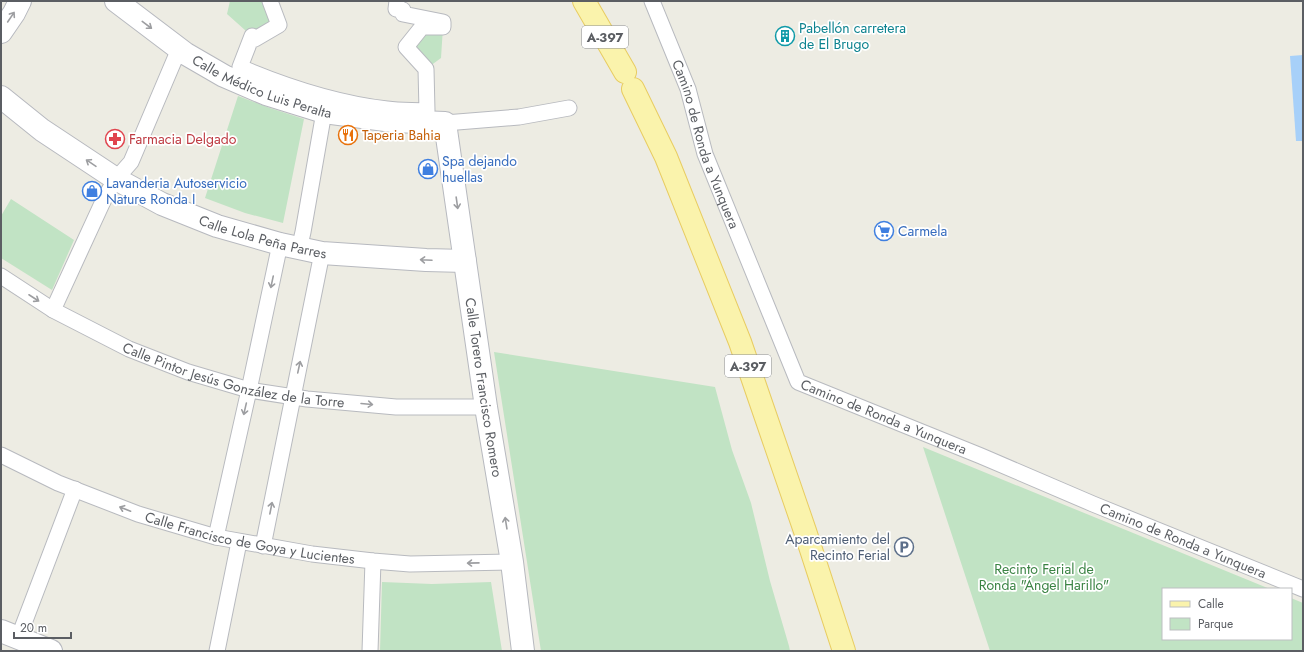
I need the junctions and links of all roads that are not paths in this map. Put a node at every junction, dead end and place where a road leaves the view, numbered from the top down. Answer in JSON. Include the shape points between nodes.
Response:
{"nodes":[{"id":1,"x":20,"y":1,"type":"edge"},
{"id":2,"x":116,"y":1,"type":"edge"},
{"id":3,"x":270,"y":1,"type":"edge"},
{"id":4,"x":397,"y":1,"type":"edge"},
{"id":5,"x":584,"y":1,"type":"edge"},
{"id":6,"x":652,"y":1,"type":"edge"},
{"id":7,"x":1,"y":32,"type":"edge"},
{"id":8,"x":179,"y":49,"type":"junction"},
{"id":9,"x":1,"y":97,"type":"edge"},
{"id":10,"x":569,"y":108,"type":"dead end"},
{"id":11,"x":324,"y":112,"type":"junction"},
{"id":12,"x":445,"y":123,"type":"junction"},
{"id":13,"x":116,"y":179,"type":"junction"},
{"id":14,"x":289,"y":246,"type":"junction"},
{"id":15,"x":322,"y":253,"type":"junction"},
{"id":16,"x":465,"y":261,"type":"junction"},
{"id":17,"x":2,"y":278,"type":"edge"},
{"id":18,"x":53,"y":310,"type":"junction"},
{"id":19,"x":249,"y":390,"type":"junction"},
{"id":20,"x":293,"y":398,"type":"junction"},
{"id":21,"x":486,"y":407,"type":"junction"},
{"id":22,"x":1,"y":455,"type":"edge"},
{"id":23,"x":75,"y":489,"type":"junction"},
{"id":24,"x":216,"y":537,"type":"junction"},
{"id":25,"x":239,"y":542,"type":"junction"},
{"id":26,"x":263,"y":546,"type":"junction"},
{"id":27,"x":373,"y":561,"type":"junction"},
{"id":28,"x":512,"y":562,"type":"junction"},
{"id":29,"x":1303,"y":589,"type":"edge"},
{"id":30,"x":9,"y":635,"type":"edge"},
{"id":31,"x":51,"y":651,"type":"edge"},
{"id":32,"x":217,"y":651,"type":"edge"},
{"id":33,"x":370,"y":651,"type":"edge"},
{"id":34,"x":523,"y":651,"type":"edge"},
{"id":35,"x":844,"y":651,"type":"edge"}],
"edges":[{"from":7,"to":1,"type":"street","one_way":true},
{"from":2,"to":8,"type":"street","name":"Calle Médico Luis Peralta","one_way":true},
{"from":3,"to":4,"type":"street","via":[[278,25],[255,39],[252,36],[240,67],[295,89],[332,99],[388,109],[427,111],[426,69],[406,47],[422,27],[443,27],[443,22],[403,14],[403,10],[396,9]]},
{"from":5,"to":35,"type":"main road","number":"A-397","via":[[629,81],[666,157],[740,342]]},
{"from":6,"to":29,"type":"street","name":"Camino de Ronda a Yunquera","via":[[688,89],[707,160],[798,382]]},
{"from":8,"to":11,"type":"street","name":"Calle Médico Luis Peralta","via":[[224,76],[266,94]]},
{"from":8,"to":13,"type":"street","via":[[131,162]]},
{"from":13,"to":9,"type":"street","name":"Calle Lola Peña Parres","one_way":true,"via":[[42,130]]},
{"from":10,"to":12,"type":"street","name":"Calle Médico Luis Peralta","via":[[519,117]]},
{"from":11,"to":12,"type":"street","name":"Calle Médico Luis Peralta","via":[[394,121]]},
{"from":11,"to":14,"type":"street","via":[[303,232]]},
{"from":12,"to":16,"type":"street","name":"Calle Torero Francisco Romero","one_way":true},
{"from":13,"to":14,"type":"street","name":"Calle Lola Peña Parres","via":[[162,204],[217,226]]},
{"from":13,"to":18,"type":"street","via":[[105,197]]},
{"from":14,"to":15,"type":"street","name":"Calle Lola Peña Parres"},
{"from":14,"to":19,"type":"street","one_way":true},
{"from":16,"to":15,"type":"street","name":"Calle Lola Peña Parres","one_way":true},
{"from":20,"to":15,"type":"street","one_way":true},
{"from":16,"to":21,"type":"street","name":"Calle Torero Francisco Romero"},
{"from":17,"to":18,"type":"street","name":"Calle Pintor Jesús González de la Torre","one_way":true},
{"from":18,"to":19,"type":"street","name":"Calle Pintor Jesús González de la Torre","via":[[129,350],[188,372]]},
{"from":19,"to":20,"type":"street","name":"Calle Pintor Jesús González de la Torre"},
{"from":19,"to":24,"type":"street","one_way":true},
{"from":20,"to":21,"type":"street","name":"Calle Pintor Jesús González de la Torre","one_way":true,"via":[[396,407]]},
{"from":26,"to":20,"type":"street","one_way":true},
{"from":28,"to":21,"type":"street","name":"Calle Torero Francisco Romero","one_way":true},
{"from":22,"to":23,"type":"street","name":"Calle Francisco de Goya y Lucientes"},
{"from":24,"to":23,"type":"street","name":"Calle Francisco de Goya y Lucientes","one_way":true,"via":[[138,514]]},
{"from":23,"to":30,"type":"street"},
{"from":24,"to":25,"type":"street","name":"Calle Francisco de Goya y Lucientes"},
{"from":25,"to":26,"type":"street","name":"Calle Francisco de Goya y Lucientes"},
{"from":25,"to":32,"type":"street"},
{"from":26,"to":27,"type":"street","name":"Calle Francisco de Goya y Lucientes"},
{"from":28,"to":27,"type":"street","name":"Calle Francisco de Goya y Lucientes","one_way":true,"via":[[410,564]]},
{"from":27,"to":33,"type":"street"},
{"from":28,"to":34,"type":"street","name":"Calle Torero Francisco Romero"},
{"from":30,"to":31,"type":"street"}]}
